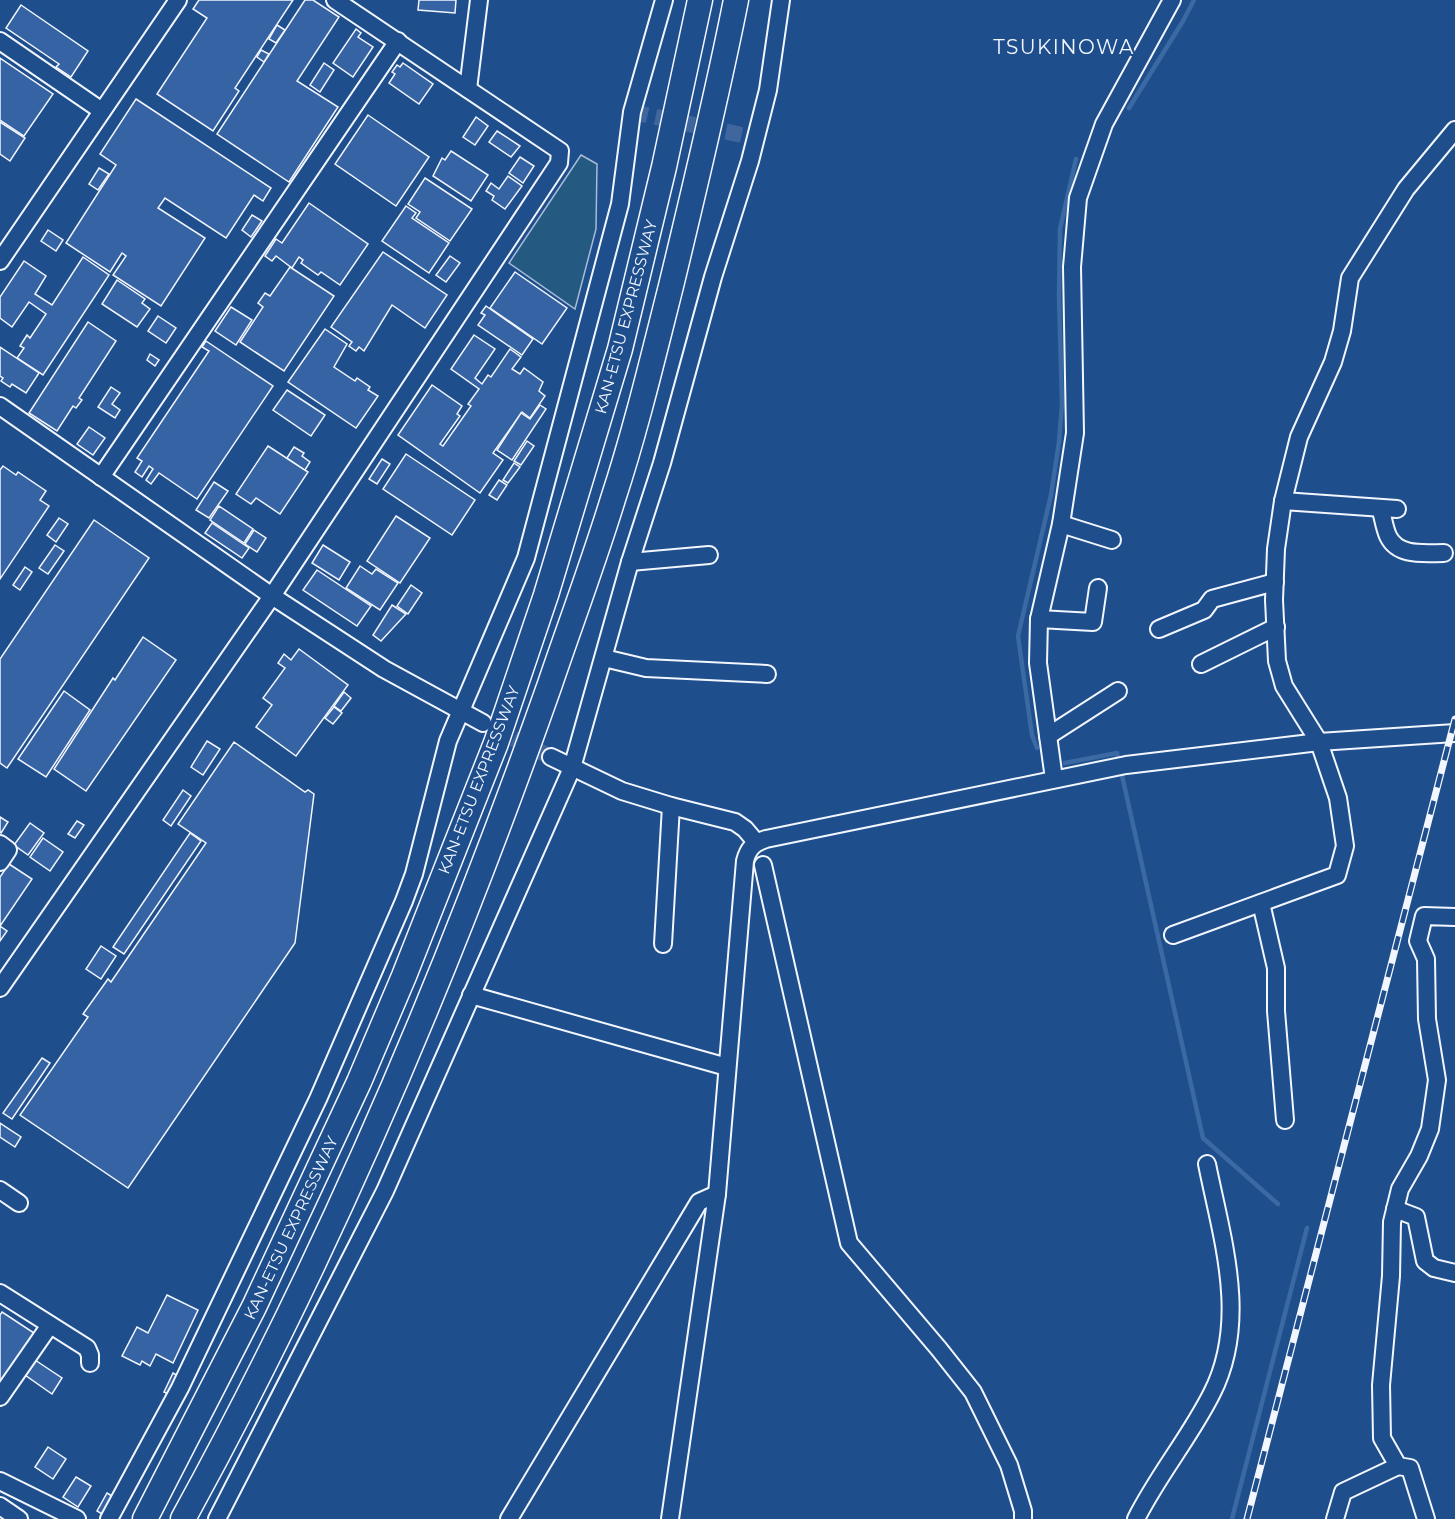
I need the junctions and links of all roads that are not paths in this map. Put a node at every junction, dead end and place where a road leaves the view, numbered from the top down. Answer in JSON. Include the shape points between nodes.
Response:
{"nodes":[{"id":1,"x":178,"y":0,"type":"edge"},
{"id":2,"x":335,"y":0,"type":"edge"},
{"id":3,"x":479,"y":0,"type":"edge"},
{"id":4,"x":664,"y":0,"type":"edge"},
{"id":5,"x":700,"y":0,"type":"edge"},
{"id":6,"x":736,"y":0,"type":"edge"},
{"id":7,"x":781,"y":0,"type":"edge"},
{"id":8,"x":1172,"y":0,"type":"edge"},
{"id":9,"x":0,"y":41,"type":"edge"},
{"id":10,"x":398,"y":42,"type":"junction"},
{"id":11,"x":468,"y":89,"type":"junction"},
{"id":12,"x":102,"y":111,"type":"junction"},
{"id":13,"x":1455,"y":130,"type":"edge"},
{"id":14,"x":0,"y":261,"type":"edge"},
{"id":15,"x":0,"y":406,"type":"edge"},
{"id":16,"x":101,"y":477,"type":"junction"},
{"id":17,"x":1283,"y":501,"type":"junction"},
{"id":18,"x":1380,"y":508,"type":"junction"},
{"id":19,"x":1397,"y":509,"type":"dead end"},
{"id":20,"x":1061,"y":524,"type":"junction"},
{"id":21,"x":1112,"y":540,"type":"dead end"},
{"id":22,"x":1444,"y":553,"type":"dead end"},
{"id":23,"x":709,"y":555,"type":"dead end"},
{"id":24,"x":630,"y":561,"type":"junction"},
{"id":25,"x":1275,"y":582,"type":"junction"},
{"id":26,"x":1098,"y":588,"type":"dead end"},
{"id":27,"x":272,"y":596,"type":"junction"},
{"id":28,"x":1039,"y":619,"type":"junction"},
{"id":29,"x":1276,"y":627,"type":"junction"},
{"id":30,"x":1160,"y":629,"type":"dead end"},
{"id":31,"x":604,"y":657,"type":"junction"},
{"id":32,"x":1201,"y":664,"type":"dead end"},
{"id":33,"x":767,"y":674,"type":"dead end"},
{"id":34,"x":1118,"y":691,"type":"dead end"},
{"id":35,"x":459,"y":712,"type":"junction"},
{"id":36,"x":483,"y":723,"type":"tunnel mouth"},
{"id":37,"x":1455,"y":733,"type":"edge"},
{"id":38,"x":1048,"y":736,"type":"junction"},
{"id":39,"x":1319,"y":742,"type":"junction"},
{"id":40,"x":551,"y":757,"type":"tunnel mouth"},
{"id":41,"x":572,"y":768,"type":"junction"},
{"id":42,"x":1054,"y":779,"type":"junction"},
{"id":43,"x":670,"y":806,"type":"junction"},
{"id":44,"x":756,"y":842,"type":"junction"},
{"id":45,"x":0,"y":844,"type":"edge"},
{"id":46,"x":0,"y":862,"type":"edge"},
{"id":47,"x":763,"y":865,"type":"dead end"},
{"id":48,"x":1261,"y":903,"type":"junction"},
{"id":49,"x":1455,"y":917,"type":"edge"},
{"id":50,"x":1173,"y":935,"type":"dead end"},
{"id":51,"x":663,"y":944,"type":"dead end"},
{"id":52,"x":0,"y":988,"type":"edge"},
{"id":53,"x":471,"y":995,"type":"junction"},
{"id":54,"x":727,"y":1067,"type":"junction"},
{"id":55,"x":1285,"y":1120,"type":"dead end"},
{"id":56,"x":1207,"y":1164,"type":"dead end"},
{"id":57,"x":0,"y":1190,"type":"edge"},
{"id":58,"x":717,"y":1194,"type":"junction"},
{"id":59,"x":19,"y":1203,"type":"dead end"},
{"id":60,"x":1395,"y":1209,"type":"junction"},
{"id":61,"x":1455,"y":1273,"type":"edge"},
{"id":62,"x":1,"y":1295,"type":"edge"},
{"id":63,"x":50,"y":1325,"type":"junction"},
{"id":64,"x":90,"y":1363,"type":"dead end"},
{"id":65,"x":0,"y":1397,"type":"edge"},
{"id":66,"x":1398,"y":1466,"type":"junction"},
{"id":67,"x":0,"y":1481,"type":"edge"},
{"id":68,"x":0,"y":1506,"type":"edge"},
{"id":69,"x":19,"y":1519,"type":"edge"},
{"id":70,"x":77,"y":1519,"type":"edge"},
{"id":71,"x":109,"y":1519,"type":"edge"},
{"id":72,"x":145,"y":1519,"type":"edge"},
{"id":73,"x":183,"y":1519,"type":"edge"},
{"id":74,"x":217,"y":1519,"type":"edge"},
{"id":75,"x":509,"y":1519,"type":"edge"},
{"id":76,"x":670,"y":1519,"type":"edge"},
{"id":77,"x":1023,"y":1519,"type":"edge"},
{"id":78,"x":1136,"y":1519,"type":"edge"},
{"id":79,"x":1335,"y":1519,"type":"edge"},
{"id":80,"x":1426,"y":1519,"type":"edge"}],
"edges":[{"from":1,"to":12,"type":"street"},
{"from":2,"to":10,"type":"street"},
{"from":3,"to":11,"type":"street"},
{"from":4,"to":35,"type":"street","via":[[632,112],[620,204],[525,558]]},
{"from":5,"to":72,"type":"highway","name":"KAN-ETSU EXPRESSWAY","via":[[620,349],[546,595],[496,743],[359,1082],[254,1306]]},
{"from":6,"to":73,"type":"highway","name":"KAN-ETSU EXPRESSWAY","via":[[698,177],[617,487],[502,820],[382,1113],[288,1320]]},
{"from":7,"to":24,"type":"street","via":[[768,90],[750,161]]},
{"from":8,"to":20,"type":"street","via":[[1104,124],[1078,198],[1072,267],[1074,433]]},
{"from":9,"to":12,"type":"street"},
{"from":10,"to":11,"type":"street"},
{"from":10,"to":16,"type":"street"},
{"from":11,"to":27,"type":"street","via":[[560,151],[559,163]]},
{"from":12,"to":14,"type":"street"},
{"from":13,"to":17,"type":"street","via":[[1406,189],[1350,278],[1333,362],[1299,436]]},
{"from":15,"to":16,"type":"street"},
{"from":16,"to":27,"type":"street"},
{"from":17,"to":18,"type":"street"},
{"from":17,"to":25,"type":"street"},
{"from":18,"to":19,"type":"street"},
{"from":18,"to":22,"type":"street","via":[[1388,537],[1400,549],[1414,554]]},
{"from":20,"to":21,"type":"street"},
{"from":20,"to":28,"type":"street"},
{"from":23,"to":24,"type":"street"},
{"from":24,"to":31,"type":"street"},
{"from":25,"to":29,"type":"street"},
{"from":25,"to":30,"type":"street","via":[[1212,599],[1204,610]]},
{"from":26,"to":28,"type":"street","via":[[1094,622]]},
{"from":27,"to":35,"type":"street"},
{"from":27,"to":52,"type":"street"},
{"from":28,"to":38,"type":"street","via":[[1038,663]]},
{"from":29,"to":32,"type":"street"},
{"from":29,"to":39,"type":"street","via":[[1277,661],[1284,686]]},
{"from":31,"to":33,"type":"street","via":[[646,668]]},
{"from":31,"to":41,"type":"street"},
{"from":34,"to":38,"type":"street"},
{"from":35,"to":36,"type":"street"},
{"from":35,"to":71,"type":"street","via":[[404,901],[318,1099],[195,1356]]},
{"from":37,"to":39,"type":"street"},
{"from":38,"to":42,"type":"street"},
{"from":39,"to":42,"type":"street","via":[[1121,766]]},
{"from":39,"to":48,"type":"street","via":[[1338,798],[1345,846],[1337,875]]},
{"from":40,"to":41,"type":"street"},
{"from":41,"to":43,"type":"street","via":[[622,791]]},
{"from":41,"to":53,"type":"street"},
{"from":42,"to":44,"type":"street"},
{"from":43,"to":44,"type":"street","via":[[735,822]]},
{"from":43,"to":51,"type":"street"},
{"from":44,"to":54,"type":"street","via":[[745,861]]},
{"from":45,"to":46,"type":"street","via":[[8,850]]},
{"from":47,"to":77,"type":"street","via":[[849,1243],[973,1392],[1009,1465]]},
{"from":48,"to":50,"type":"street"},
{"from":48,"to":55,"type":"street","via":[[1276,968]]},
{"from":49,"to":60,"type":"street","via":[[1424,916],[1418,941],[1425,959],[1427,1019],[1437,1080],[1430,1129],[1400,1189]]},
{"from":53,"to":54,"type":"street"},
{"from":53,"to":74,"type":"street","via":[[385,1191]]},
{"from":54,"to":58,"type":"street"},
{"from":56,"to":78,"type":"street","via":[[1230,1278],[1230,1334],[1214,1391]]},
{"from":57,"to":59,"type":"street"},
{"from":58,"to":75,"type":"street","via":[[699,1202]]},
{"from":58,"to":76,"type":"street"},
{"from":60,"to":61,"type":"street","via":[[1416,1217],[1425,1261],[1434,1268]]},
{"from":60,"to":66,"type":"street","via":[[1381,1385],[1382,1438]]},
{"from":62,"to":63,"type":"street"},
{"from":63,"to":64,"type":"street","via":[[87,1348]]},
{"from":63,"to":65,"type":"street"},
{"from":66,"to":79,"type":"street","via":[[1343,1492]]},
{"from":66,"to":80,"type":"street","via":[[1410,1468]]},
{"from":67,"to":70,"type":"street"},
{"from":68,"to":69,"type":"street"}]}
